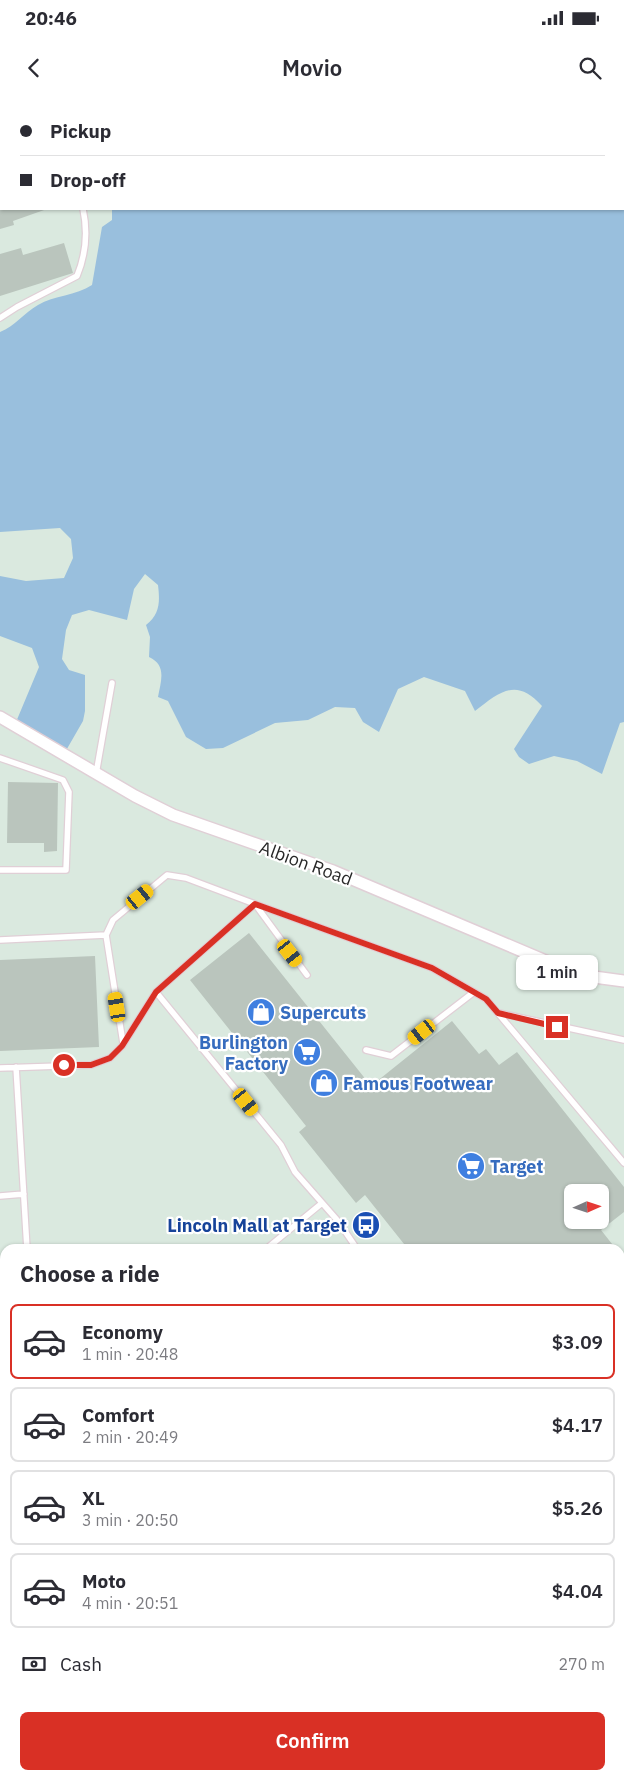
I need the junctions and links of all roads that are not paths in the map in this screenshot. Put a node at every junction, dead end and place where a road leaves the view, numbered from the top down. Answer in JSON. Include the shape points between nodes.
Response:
{"nodes":[{"id":1,"x":83,"y":210,"type":"edge"},
{"id":2,"x":0,"y":318,"type":"edge"},
{"id":3,"x":112,"y":683,"type":"dead end"},
{"id":4,"x":0,"y":717,"type":"edge"},
{"id":5,"x":0,"y":758,"type":"edge"},
{"id":6,"x":96,"y":774,"type":"junction"},
{"id":7,"x":0,"y":870,"type":"edge"},
{"id":8,"x":255,"y":904,"type":"junction"},
{"id":9,"x":106,"y":935,"type":"junction"},
{"id":10,"x":0,"y":940,"type":"edge"},
{"id":11,"x":307,"y":975,"type":"dead end"},
{"id":12,"x":624,"y":981,"type":"edge"},
{"id":13,"x":156,"y":992,"type":"junction"},
{"id":14,"x":474,"y":992,"type":"junction"},
{"id":15,"x":498,"y":1013,"type":"junction"},
{"id":16,"x":624,"y":1040,"type":"edge"},
{"id":17,"x":123,"y":1043,"type":"junction"},
{"id":18,"x":366,"y":1050,"type":"dead end"},
{"id":19,"x":16,"y":1067,"type":"junction"},
{"id":20,"x":0,"y":1068,"type":"edge"},
{"id":21,"x":624,"y":1163,"type":"edge"},
{"id":22,"x":24,"y":1194,"type":"junction"},
{"id":23,"x":0,"y":1196,"type":"edge"},
{"id":24,"x":322,"y":1203,"type":"junction"},
{"id":25,"x":27,"y":1244,"type":"edge"},
{"id":26,"x":272,"y":1244,"type":"edge"},
{"id":27,"x":354,"y":1244,"type":"edge"}],
"edges":[{"from":1,"to":2,"type":"lane","via":[[87,227],[83,261],[77,276]]},
{"from":3,"to":6,"type":"lane"},
{"from":4,"to":6,"type":"street","name":"Albion Road"},
{"from":5,"to":7,"type":"lane","via":[[63,780],[69,792],[66,870]]},
{"from":6,"to":12,"type":"street","name":"Albion Road","via":[[173,815],[333,871],[552,964],[587,976]]},
{"from":8,"to":9,"type":"lane","via":[[186,878],[167,875],[113,920]]},
{"from":8,"to":11,"type":"lane"},
{"from":8,"to":13,"type":"lane"},
{"from":8,"to":14,"type":"lane","via":[[432,968]]},
{"from":9,"to":10,"type":"lane"},
{"from":9,"to":17,"type":"lane"},
{"from":13,"to":17,"type":"lane"},
{"from":13,"to":24,"type":"lane","via":[[282,1145],[295,1172]]},
{"from":14,"to":15,"type":"lane","via":[[486,999]]},
{"from":14,"to":18,"type":"lane","via":[[391,1056]]},
{"from":15,"to":16,"type":"lane"},
{"from":15,"to":21,"type":"lane"},
{"from":17,"to":19,"type":"lane","via":[[110,1058],[91,1065]]},
{"from":19,"to":20,"type":"lane"},
{"from":19,"to":22,"type":"lane"},
{"from":22,"to":23,"type":"lane"},
{"from":22,"to":25,"type":"lane"},
{"from":24,"to":26,"type":"lane"},
{"from":24,"to":27,"type":"lane"}]}
